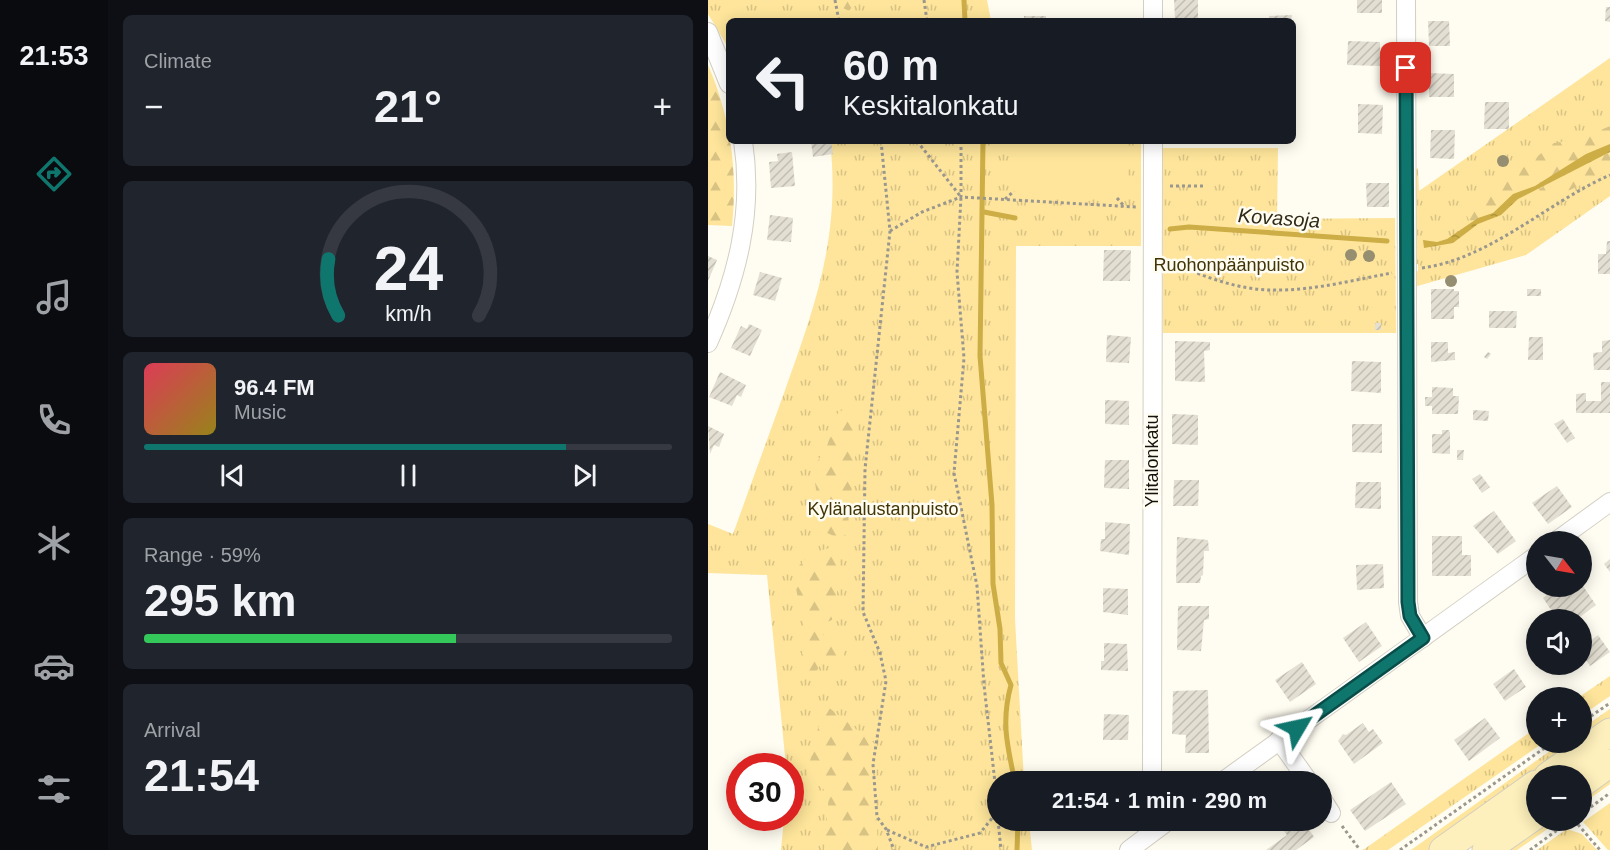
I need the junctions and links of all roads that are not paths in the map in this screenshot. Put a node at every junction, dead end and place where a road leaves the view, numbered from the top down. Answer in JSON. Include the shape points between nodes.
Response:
{"nodes":[{"id":1,"x":1153,"y":0,"type":"edge"},
{"id":2,"x":1406,"y":0,"type":"edge"},
{"id":3,"x":1153,"y":18,"type":"edge"},
{"id":4,"x":708,"y":32,"type":"edge"},
{"id":5,"x":726,"y":77,"type":"edge"},
{"id":6,"x":743,"y":144,"type":"edge"},
{"id":7,"x":1153,"y":144,"type":"edge"},
{"id":8,"x":708,"y":343,"type":"edge"},
{"id":9,"x":1610,"y":502,"type":"edge"},
{"id":10,"x":1571,"y":531,"type":"edge"},
{"id":11,"x":1526,"y":563,"type":"edge"},
{"id":12,"x":1423,"y":638,"type":"junction"},
{"id":13,"x":1610,"y":732,"type":"edge"},
{"id":14,"x":1279,"y":740,"type":"junction"},
{"id":15,"x":1610,"y":763,"type":"edge"},
{"id":16,"x":1564,"y":765,"type":"edge"},
{"id":17,"x":1152,"y":771,"type":"edge"},
{"id":18,"x":1237,"y":771,"type":"edge"},
{"id":19,"x":1300,"y":771,"type":"edge"},
{"id":20,"x":1592,"y":776,"type":"edge"},
{"id":21,"x":1526,"y":791,"type":"edge"},
{"id":22,"x":1526,"y":822,"type":"edge"},
{"id":23,"x":1155,"y":831,"type":"edge"},
{"id":24,"x":1129,"y":850,"type":"edge"},
{"id":25,"x":1443,"y":850,"type":"edge"},
{"id":26,"x":1486,"y":850,"type":"edge"}],
"edges":[{"from":1,"to":3,"type":"street"},
{"from":2,"to":12,"type":"street","via":[[1408,602],[1410,616]]},
{"from":4,"to":5,"type":"street"},
{"from":6,"to":8,"type":"street","via":[[747,193],[744,238],[732,283]]},
{"from":7,"to":17,"type":"street","name":"Ylitalonkatu"},
{"from":9,"to":10,"type":"street"},
{"from":11,"to":12,"type":"street"},
{"from":12,"to":14,"type":"street"},
{"from":13,"to":16,"type":"main road"},
{"from":14,"to":18,"type":"street"},
{"from":14,"to":19,"type":"street"},
{"from":15,"to":20,"type":"main road"},
{"from":21,"to":25,"type":"main road"},
{"from":22,"to":26,"type":"main road"},
{"from":23,"to":24,"type":"street"}]}
